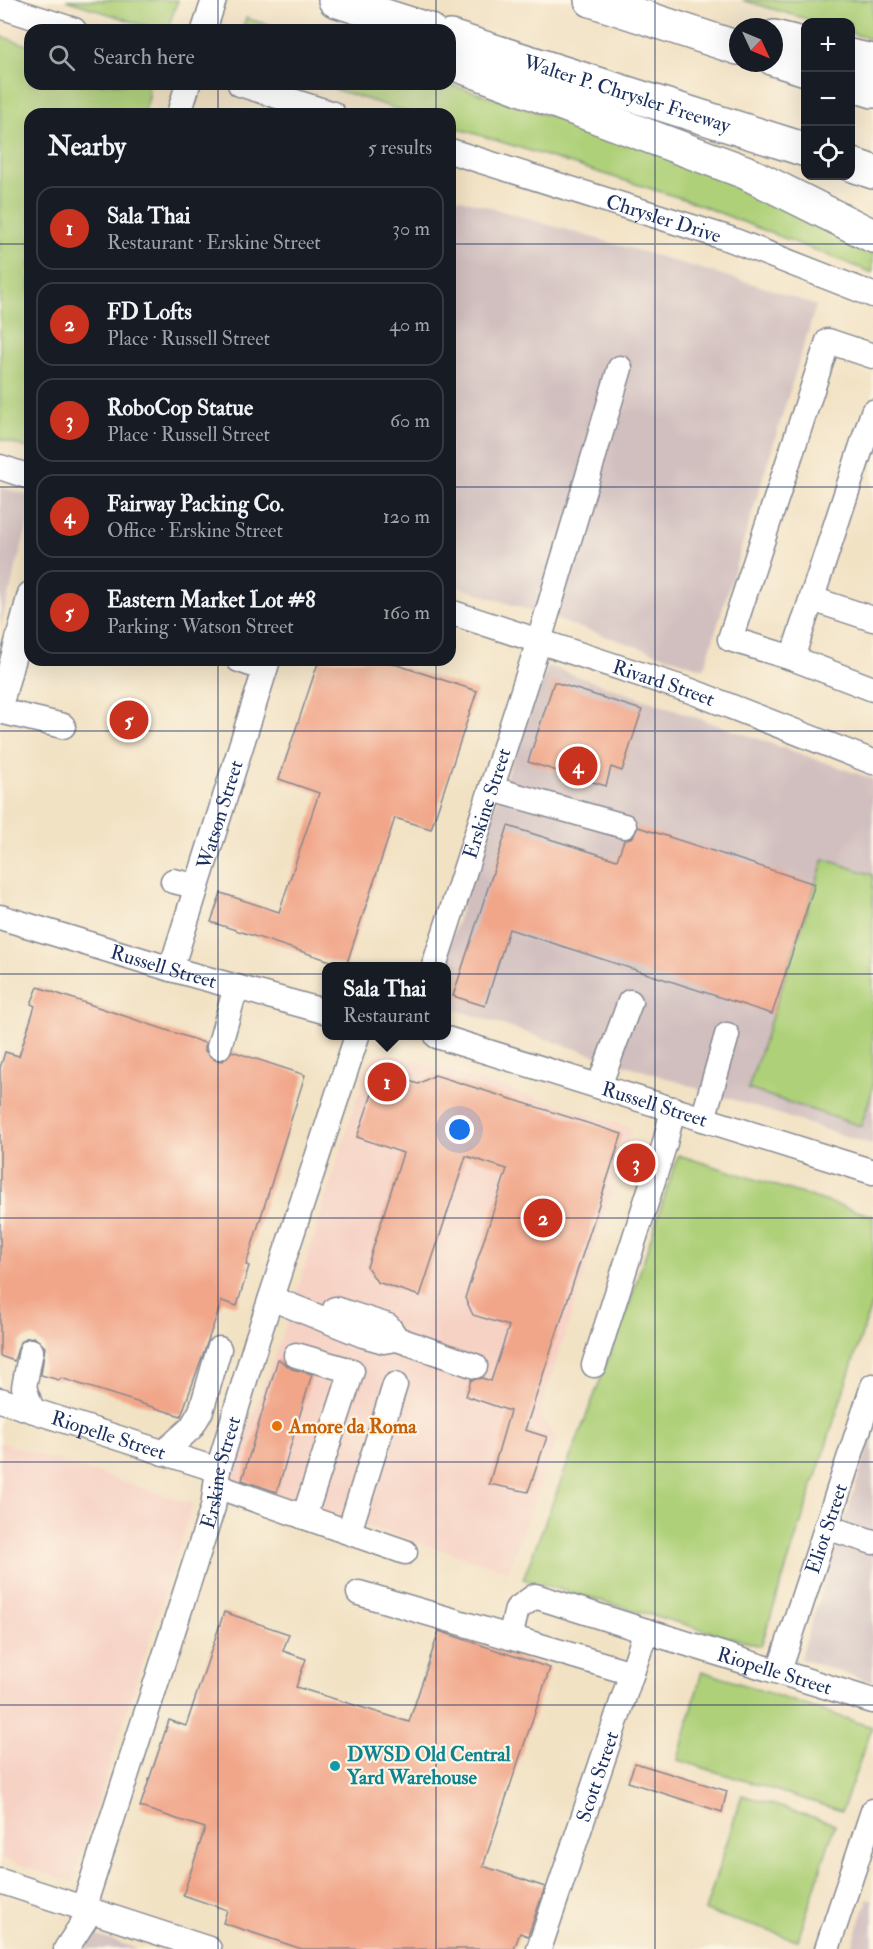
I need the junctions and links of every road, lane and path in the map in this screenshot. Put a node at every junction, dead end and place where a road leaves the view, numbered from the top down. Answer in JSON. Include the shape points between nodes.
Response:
{"nodes":[{"id":1,"x":214,"y":0,"type":"edge"},
{"id":2,"x":319,"y":0,"type":"edge"},
{"id":3,"x":335,"y":0,"type":"edge"},
{"id":4,"x":591,"y":0,"type":"edge"},
{"id":5,"x":625,"y":0,"type":"edge"},
{"id":6,"x":0,"y":6,"type":"edge"},
{"id":7,"x":56,"y":24,"type":"edge"},
{"id":8,"x":206,"y":24,"type":"edge"},
{"id":9,"x":365,"y":24,"type":"edge"},
{"id":10,"x":410,"y":24,"type":"edge"},
{"id":11,"x":729,"y":26,"type":"edge"},
{"id":12,"x":456,"y":39,"type":"edge"},
{"id":13,"x":783,"y":39,"type":"edge"},
{"id":14,"x":801,"y":44,"type":"edge"},
{"id":15,"x":729,"y":45,"type":"edge"},
{"id":16,"x":855,"y":57,"type":"edge"},
{"id":17,"x":873,"y":61,"type":"edge"},
{"id":18,"x":783,"y":62,"type":"edge"},
{"id":19,"x":456,"y":64,"type":"edge"},
{"id":20,"x":801,"y":67,"type":"edge"},
{"id":21,"x":855,"y":86,"type":"edge"},
{"id":22,"x":186,"y":90,"type":"edge"},
{"id":23,"x":259,"y":90,"type":"edge"},
{"id":24,"x":873,"y":91,"type":"edge"},
{"id":25,"x":181,"y":108,"type":"edge"},
{"id":26,"x":314,"y":108,"type":"edge"},
{"id":27,"x":801,"y":148,"type":"edge"},
{"id":28,"x":456,"y":154,"type":"edge"},
{"id":29,"x":855,"y":166,"type":"edge"},
{"id":30,"x":873,"y":172,"type":"edge"},
{"id":31,"x":873,"y":236,"type":"edge"},
{"id":32,"x":873,"y":295,"type":"edge"},
{"id":33,"x":873,"y":356,"type":"edge"},
{"id":34,"x":620,"y":368,"type":"dead end"},
{"id":35,"x":873,"y":412,"type":"edge"},
{"id":36,"x":0,"y":467,"type":"edge"},
{"id":37,"x":24,"y":475,"type":"edge"},
{"id":38,"x":812,"y":598,"type":"junction"},
{"id":39,"x":456,"y":614,"type":"edge"},
{"id":40,"x":24,"y":617,"type":"edge"},
{"id":41,"x":873,"y":619,"type":"edge"},
{"id":42,"x":539,"y":641,"type":"junction"},
{"id":43,"x":792,"y":658,"type":"junction"},
{"id":44,"x":265,"y":666,"type":"edge"},
{"id":45,"x":873,"y":689,"type":"edge"},
{"id":46,"x":0,"y":709,"type":"edge"},
{"id":47,"x":63,"y":726,"type":"dead end"},
{"id":48,"x":873,"y":762,"type":"edge"},
{"id":49,"x":492,"y":789,"type":"junction"},
{"id":50,"x":624,"y":826,"type":"dead end"},
{"id":51,"x":0,"y":917,"type":"edge"},
{"id":52,"x":435,"y":962,"type":"edge"},
{"id":53,"x":171,"y":969,"type":"junction"},
{"id":54,"x":237,"y":987,"type":"junction"},
{"id":55,"x":630,"y":1002,"type":"dead end"},
{"id":56,"x":322,"y":1011,"type":"edge"},
{"id":57,"x":728,"y":1035,"type":"dead end"},
{"id":58,"x":451,"y":1039,"type":"edge"},
{"id":59,"x":355,"y":1040,"type":"edge"},
{"id":60,"x":219,"y":1047,"type":"dead end"},
{"id":61,"x":599,"y":1086,"type":"junction"},
{"id":62,"x":673,"y":1109,"type":"junction"},
{"id":63,"x":703,"y":1119,"type":"junction"},
{"id":64,"x":873,"y":1172,"type":"edge"},
{"id":65,"x":271,"y":1298,"type":"junction"},
{"id":66,"x":31,"y":1351,"type":"dead end"},
{"id":67,"x":296,"y":1355,"type":"dead end"},
{"id":68,"x":250,"y":1364,"type":"junction"},
{"id":69,"x":594,"y":1365,"type":"dead end"},
{"id":70,"x":475,"y":1366,"type":"dead end"},
{"id":71,"x":395,"y":1385,"type":"dead end"},
{"id":72,"x":873,"y":1386,"type":"edge"},
{"id":73,"x":0,"y":1400,"type":"edge"},
{"id":74,"x":32,"y":1410,"type":"junction"},
{"id":75,"x":163,"y":1453,"type":"junction"},
{"id":76,"x":217,"y":1478,"type":"junction"},
{"id":77,"x":304,"y":1517,"type":"junction"},
{"id":78,"x":826,"y":1527,"type":"junction"},
{"id":79,"x":349,"y":1532,"type":"junction"},
{"id":80,"x":873,"y":1542,"type":"edge"},
{"id":81,"x":405,"y":1552,"type":"dead end"},
{"id":82,"x":359,"y":1593,"type":"dead end"},
{"id":83,"x":646,"y":1631,"type":"junction"},
{"id":84,"x":510,"y":1637,"type":"junction"},
{"id":85,"x":779,"y":1671,"type":"junction"},
{"id":86,"x":632,"y":1673,"type":"junction"},
{"id":87,"x":873,"y":1701,"type":"edge"},
{"id":88,"x":873,"y":1811,"type":"edge"},
{"id":89,"x":0,"y":1881,"type":"edge"},
{"id":90,"x":86,"y":1911,"type":"junction"},
{"id":91,"x":66,"y":1949,"type":"edge"},
{"id":92,"x":209,"y":1949,"type":"edge"},
{"id":93,"x":539,"y":1949,"type":"edge"},
{"id":94,"x":827,"y":1949,"type":"edge"}],
"edges":[{"from":1,"to":8,"type":"street"},
{"from":2,"to":9,"type":"highway"},
{"from":3,"to":10,"type":"highway"},
{"from":4,"to":15,"type":"highway"},
{"from":5,"to":11,"type":"highway"},
{"from":6,"to":7,"type":"street"},
{"from":12,"to":27,"type":"highway","name":"Walter P. Chrysler Freeway"},
{"from":13,"to":14,"type":"highway"},
{"from":16,"to":17,"type":"highway"},
{"from":18,"to":20,"type":"highway"},
{"from":19,"to":31,"type":"highway","via":[[745,172]]},
{"from":21,"to":24,"type":"highway"},
{"from":22,"to":25,"type":"street"},
{"from":23,"to":26,"type":"street"},
{"from":28,"to":32,"type":"street","name":"Chrysler Drive","via":[[730,239]]},
{"from":29,"to":30,"type":"highway"},
{"from":33,"to":43,"type":"street","via":[[828,341],[730,639]]},
{"from":34,"to":42,"type":"street","name":"Erskine Street"},
{"from":35,"to":38,"type":"street"},
{"from":36,"to":37,"type":"street"},
{"from":38,"to":41,"type":"street"},
{"from":38,"to":43,"type":"street"},
{"from":39,"to":42,"type":"street","name":"Rivard Street"},
{"from":40,"to":46,"type":"street"},
{"from":42,"to":48,"type":"street","name":"Rivard Street","via":[[691,691]]},
{"from":42,"to":49,"type":"street","name":"Erskine Street"},
{"from":43,"to":45,"type":"street"},
{"from":44,"to":53,"type":"street","name":"Watson Street","via":[[185,884]]},
{"from":46,"to":47,"type":"street"},
{"from":49,"to":50,"type":"street"},
{"from":49,"to":52,"type":"street","name":"Erskine Street"},
{"from":51,"to":53,"type":"street","name":"Russell Street"},
{"from":53,"to":54,"type":"street","name":"Russell Street"},
{"from":54,"to":56,"type":"street","name":"Russell Street"},
{"from":54,"to":60,"type":"street"},
{"from":55,"to":61,"type":"street"},
{"from":57,"to":63,"type":"street"},
{"from":58,"to":61,"type":"street","name":"Russell Street"},
{"from":59,"to":65,"type":"street","name":"Erskine Street"},
{"from":61,"to":62,"type":"street","name":"Russell Street"},
{"from":62,"to":63,"type":"street","name":"Russell Street"},
{"from":62,"to":69,"type":"street"},
{"from":63,"to":64,"type":"street","name":"Russell Street"},
{"from":65,"to":68,"type":"street","name":"Erskine Street"},
{"from":65,"to":70,"type":"street","via":[[334,1315],[384,1341],[397,1339]]},
{"from":66,"to":74,"type":"street","via":[[24,1387]]},
{"from":67,"to":77,"type":"street","via":[[352,1371]]},
{"from":68,"to":75,"type":"street","via":[[214,1347],[201,1411],[191,1428]]},
{"from":68,"to":76,"type":"street","name":"Erskine Street"},
{"from":71,"to":79,"type":"street"},
{"from":72,"to":78,"type":"street","name":"Eliot Street"},
{"from":73,"to":74,"type":"street","name":"Riopelle Street"},
{"from":74,"to":75,"type":"street","name":"Riopelle Street"},
{"from":75,"to":76,"type":"street","name":"Riopelle Street"},
{"from":76,"to":77,"type":"street","name":"Riopelle Street"},
{"from":76,"to":90,"type":"street","name":"Erskine Street","via":[[213,1507]]},
{"from":77,"to":79,"type":"street","name":"Riopelle Street"},
{"from":78,"to":80,"type":"street"},
{"from":78,"to":85,"type":"street","name":"Eliot Street"},
{"from":79,"to":81,"type":"street","name":"Riopelle Street"},
{"from":82,"to":84,"type":"street"},
{"from":83,"to":84,"type":"street","via":[[535,1596],[517,1609]]},
{"from":83,"to":85,"type":"street","name":"Riopelle Street"},
{"from":83,"to":86,"type":"street","name":"Scott Street"},
{"from":84,"to":86,"type":"street"},
{"from":85,"to":87,"type":"street","name":"Riopelle Street"},
{"from":86,"to":93,"type":"street","name":"Scott Street"},
{"from":88,"to":94,"type":"street"},
{"from":89,"to":90,"type":"street"},
{"from":90,"to":91,"type":"street","name":"Erskine Street"},
{"from":90,"to":92,"type":"street"}]}
